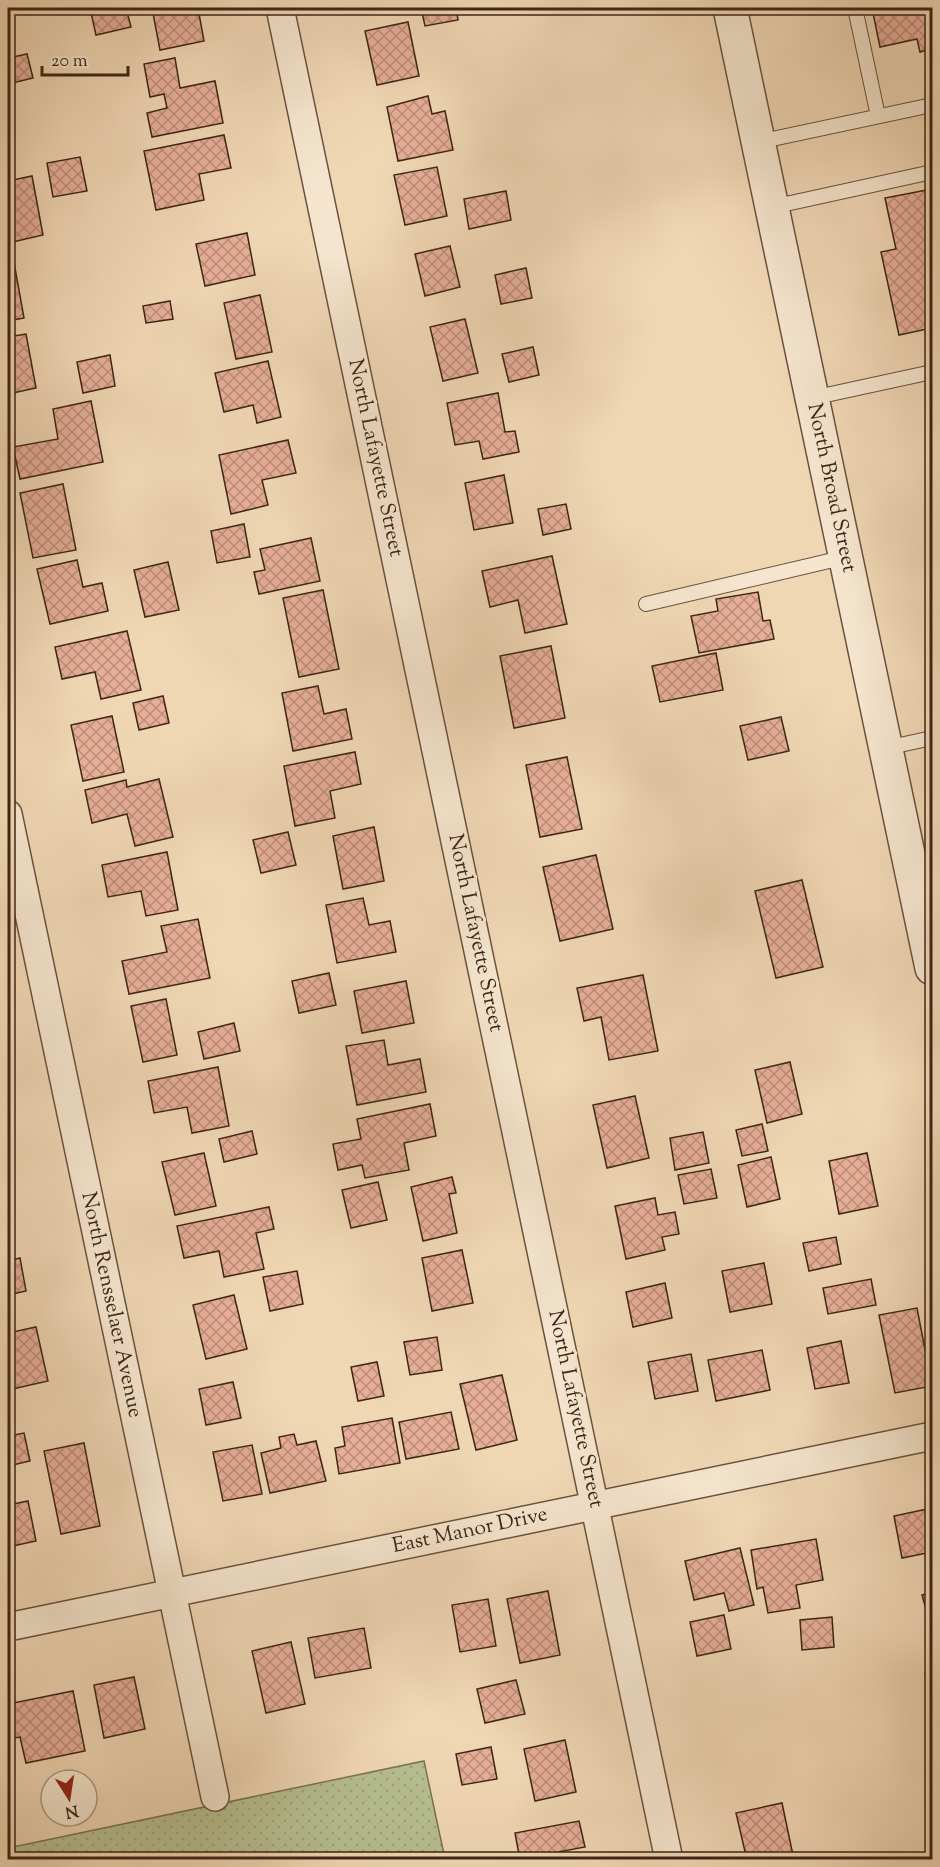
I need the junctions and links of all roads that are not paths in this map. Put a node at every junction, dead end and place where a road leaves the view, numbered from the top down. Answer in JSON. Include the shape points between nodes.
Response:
{"nodes":[{"id":1,"x":280,"y":8,"type":"edge"},
{"id":2,"x":730,"y":8,"type":"edge"},
{"id":3,"x":855,"y":8,"type":"edge"},
{"id":4,"x":933,"y":105,"type":"edge"},
{"id":5,"x":878,"y":116,"type":"junction"},
{"id":6,"x":758,"y":142,"type":"junction"},
{"id":7,"x":933,"y":172,"type":"edge"},
{"id":8,"x":772,"y":207,"type":"junction"},
{"id":9,"x":933,"y":372,"type":"edge"},
{"id":10,"x":812,"y":398,"type":"junction"},
{"id":11,"x":846,"y":557,"type":"junction"},
{"id":12,"x":646,"y":604,"type":"dead end"},
{"id":13,"x":933,"y":738,"type":"edge"},
{"id":14,"x":886,"y":748,"type":"junction"},
{"id":15,"x":8,"y":814,"type":"edge"},
{"id":16,"x":933,"y":968,"type":"edge"},
{"id":17,"x":933,"y":1436,"type":"edge"},
{"id":18,"x":595,"y":1505,"type":"junction"},
{"id":19,"x":172,"y":1594,"type":"junction"},
{"id":20,"x":8,"y":1627,"type":"edge"},
{"id":21,"x":215,"y":1797,"type":"dead end"},
{"id":22,"x":669,"y":1860,"type":"edge"}],
"edges":[{"from":1,"to":18,"type":"street","name":"North Lafayette Street"},
{"from":2,"to":6,"type":"street","name":"North Broad Street"},
{"from":3,"to":5,"type":"lane"},
{"from":4,"to":5,"type":"lane"},
{"from":5,"to":6,"type":"lane"},
{"from":6,"to":8,"type":"street","name":"North Broad Street"},
{"from":7,"to":8,"type":"lane"},
{"from":8,"to":10,"type":"street","name":"North Broad Street"},
{"from":9,"to":10,"type":"lane"},
{"from":10,"to":11,"type":"street","name":"North Broad Street"},
{"from":11,"to":12,"type":"lane"},
{"from":11,"to":14,"type":"street","name":"North Broad Street"},
{"from":13,"to":14,"type":"lane"},
{"from":14,"to":16,"type":"street","name":"North Broad Street"},
{"from":15,"to":19,"type":"street","name":"North Rensselaer Avenue"},
{"from":17,"to":18,"type":"street","name":"East Manor Drive"},
{"from":18,"to":19,"type":"street","name":"East Manor Drive"},
{"from":18,"to":22,"type":"street","name":"North Lafayette Street"},
{"from":19,"to":20,"type":"street","name":"East Manor Drive"},
{"from":19,"to":21,"type":"street","name":"North Rensselaer Avenue"}]}
